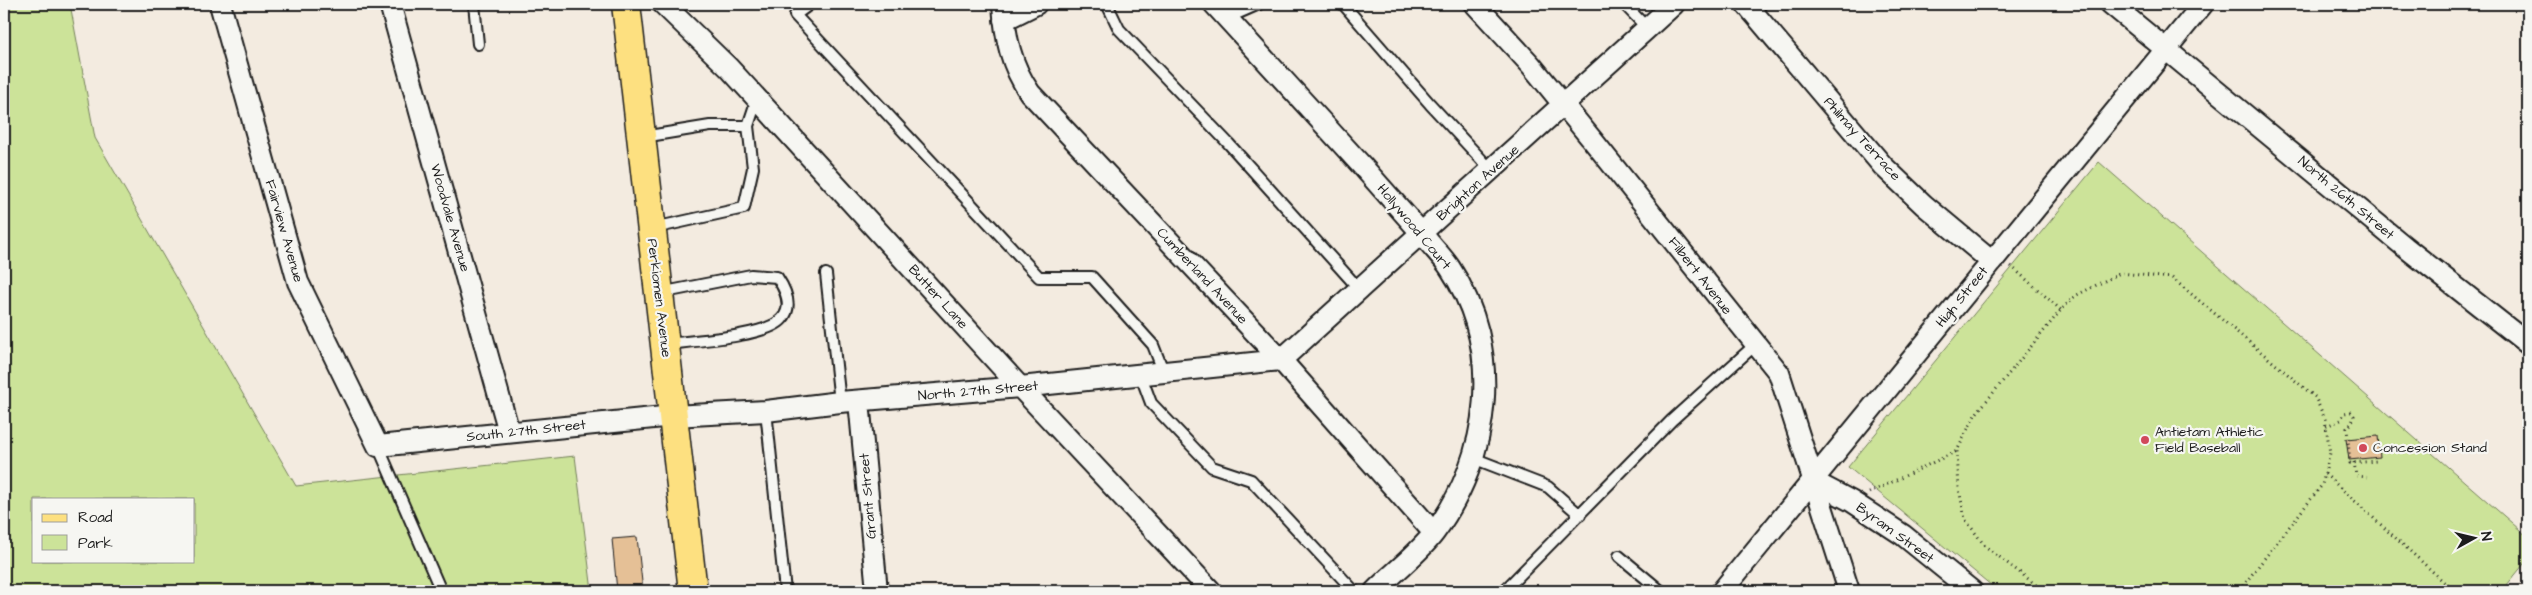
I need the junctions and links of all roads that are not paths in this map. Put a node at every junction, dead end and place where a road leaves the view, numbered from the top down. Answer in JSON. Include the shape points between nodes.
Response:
{"nodes":[{"id":1,"x":220,"y":4,"type":"edge"},
{"id":2,"x":390,"y":4,"type":"edge"},
{"id":3,"x":474,"y":4,"type":"edge"},
{"id":4,"x":626,"y":4,"type":"edge"},
{"id":5,"x":663,"y":4,"type":"edge"},
{"id":6,"x":810,"y":4,"type":"edge"},
{"id":7,"x":1036,"y":4,"type":"edge"},
{"id":8,"x":1106,"y":4,"type":"edge"},
{"id":9,"x":1259,"y":4,"type":"edge"},
{"id":10,"x":1343,"y":4,"type":"edge"},
{"id":11,"x":1475,"y":4,"type":"edge"},
{"id":12,"x":1624,"y":4,"type":"edge"},
{"id":13,"x":1674,"y":4,"type":"edge"},
{"id":14,"x":1746,"y":4,"type":"edge"},
{"id":15,"x":2111,"y":4,"type":"edge"},
{"id":16,"x":2203,"y":4,"type":"edge"},
{"id":17,"x":1221,"y":11,"type":"edge"},
{"id":18,"x":1003,"y":12,"type":"edge"},
{"id":19,"x":1646,"y":28,"type":"junction"},
{"id":20,"x":478,"y":44,"type":"dead end"},
{"id":21,"x":2166,"y":48,"type":"junction"},
{"id":22,"x":757,"y":98,"type":"junction"},
{"id":23,"x":1564,"y":105,"type":"junction"},
{"id":24,"x":748,"y":126,"type":"junction"},
{"id":25,"x":639,"y":137,"type":"junction"},
{"id":26,"x":1492,"y":171,"type":"junction"},
{"id":27,"x":650,"y":228,"type":"junction"},
{"id":28,"x":1422,"y":235,"type":"junction"},
{"id":29,"x":1999,"y":262,"type":"junction"},
{"id":30,"x":826,"y":274,"type":"dead end"},
{"id":31,"x":1360,"y":290,"type":"junction"},
{"id":32,"x":659,"y":294,"type":"junction"},
{"id":33,"x":665,"y":344,"type":"junction"},
{"id":34,"x":2528,"y":344,"type":"edge"},
{"id":35,"x":1755,"y":346,"type":"junction"},
{"id":36,"x":1281,"y":360,"type":"junction"},
{"id":37,"x":1164,"y":373,"type":"junction"},
{"id":38,"x":1141,"y":376,"type":"junction"},
{"id":39,"x":1020,"y":387,"type":"junction"},
{"id":40,"x":850,"y":401,"type":"junction"},
{"id":41,"x":766,"y":410,"type":"junction"},
{"id":42,"x":673,"y":416,"type":"junction"},
{"id":43,"x":509,"y":432,"type":"junction"},
{"id":44,"x":378,"y":446,"type":"junction"},
{"id":45,"x":1473,"y":458,"type":"junction"},
{"id":46,"x":1813,"y":481,"type":"junction"},
{"id":47,"x":1580,"y":515,"type":"junction"},
{"id":48,"x":1434,"y":533,"type":"junction"},
{"id":49,"x":1619,"y":556,"type":"dead end"},
{"id":50,"x":441,"y":591,"type":"edge"},
{"id":51,"x":693,"y":591,"type":"edge"},
{"id":52,"x":785,"y":591,"type":"edge"},
{"id":53,"x":877,"y":591,"type":"edge"},
{"id":54,"x":1211,"y":591,"type":"edge"},
{"id":55,"x":1354,"y":591,"type":"edge"},
{"id":56,"x":1375,"y":591,"type":"edge"},
{"id":57,"x":1504,"y":591,"type":"edge"},
{"id":58,"x":1661,"y":591,"type":"edge"},
{"id":59,"x":1722,"y":591,"type":"edge"},
{"id":60,"x":1848,"y":591,"type":"edge"},
{"id":61,"x":1972,"y":591,"type":"edge"}],
"edges":[{"from":1,"to":44,"type":"street","name":"Fairview Avenue","via":[[298,282]]},
{"from":2,"to":43,"type":"street","name":"Woodvale Avenue"},
{"from":3,"to":20,"type":"lane"},
{"from":4,"to":25,"type":"main road","name":"Perkiomen Avenue"},
{"from":5,"to":22,"type":"street","name":"Butter Lane"},
{"from":6,"to":37,"type":"lane","via":[[795,15],[1039,277],[1092,277],[1153,345]]},
{"from":7,"to":18,"type":"street"},
{"from":8,"to":31,"type":"lane","via":[[1119,29],[1229,144]]},
{"from":9,"to":17,"type":"lane"},
{"from":10,"to":26,"type":"lane"},
{"from":11,"to":23,"type":"street","name":"Filbert Avenue"},
{"from":12,"to":19,"type":"lane"},
{"from":13,"to":19,"type":"street","name":"Brighton Avenue"},
{"from":14,"to":29,"type":"street","name":"Philmay Terrace","via":[[1883,166],[1924,205]]},
{"from":15,"to":21,"type":"street","name":"North 26th Street"},
{"from":16,"to":21,"type":"street","name":"High Street"},
{"from":17,"to":28,"type":"street","name":"Hollywood Court"},
{"from":18,"to":36,"type":"street","name":"Cumberland Avenue","via":[[1014,65],[1030,93]]},
{"from":19,"to":23,"type":"street","name":"Brighton Avenue"},
{"from":21,"to":29,"type":"street","name":"High Street"},
{"from":21,"to":34,"type":"street","name":"North 26th Street"},
{"from":22,"to":24,"type":"lane"},
{"from":22,"to":39,"type":"street","name":"Butter Lane"},
{"from":23,"to":26,"type":"street","name":"Brighton Avenue"},
{"from":23,"to":35,"type":"street","name":"Filbert Avenue"},
{"from":24,"to":25,"type":"lane","via":[[710,126]]},
{"from":24,"to":27,"type":"lane","via":[[753,168],[744,208]]},
{"from":25,"to":27,"type":"main road","name":"Perkiomen Avenue"},
{"from":26,"to":28,"type":"street","name":"Brighton Avenue"},
{"from":27,"to":32,"type":"main road","name":"Perkiomen Avenue"},
{"from":28,"to":31,"type":"street","name":"Brighton Avenue"},
{"from":28,"to":45,"type":"street","name":"Hollywood Court","via":[[1453,273],[1468,301],[1477,328],[1485,391],[1483,421]]},
{"from":29,"to":46,"type":"street","name":"High Street"},
{"from":30,"to":40,"type":"lane"},
{"from":31,"to":36,"type":"street","name":"Brighton Avenue"},
{"from":32,"to":33,"type":"main road","name":"Perkiomen Avenue"},
{"from":32,"to":33,"type":"lane","via":[[751,275],[777,277],[786,291],[788,310],[781,320],[769,326],[731,337]]},
{"from":33,"to":42,"type":"main road","name":"Perkiomen Avenue"},
{"from":35,"to":46,"type":"street","name":"Filbert Avenue","via":[[1779,373]]},
{"from":35,"to":47,"type":"lane","via":[[1672,420]]},
{"from":36,"to":37,"type":"street","name":"North 27th Street"},
{"from":36,"to":48,"type":"street","name":"Cumberland Avenue"},
{"from":37,"to":38,"type":"street","name":"North 27th Street"},
{"from":38,"to":39,"type":"street","name":"North 27th Street"},
{"from":38,"to":55,"type":"lane","via":[[1151,403],[1212,468],[1251,480]]},
{"from":39,"to":40,"type":"street","name":"North 27th Street"},
{"from":39,"to":54,"type":"street","name":"Butter Lane"},
{"from":40,"to":41,"type":"street","name":"North 27th Street"},
{"from":40,"to":53,"type":"street","name":"Grant Street"},
{"from":41,"to":42,"type":"street","name":"North 27th Street"},
{"from":41,"to":52,"type":"lane"},
{"from":42,"to":43,"type":"street","name":"South 27th Street"},
{"from":42,"to":51,"type":"main road","name":"Perkiomen Avenue"},
{"from":43,"to":44,"type":"street","name":"South 27th Street"},
{"from":44,"to":50,"type":"lane"},
{"from":45,"to":47,"type":"lane","via":[[1548,487]]},
{"from":45,"to":48,"type":"street","name":"Hollywood Court","via":[[1461,488]]},
{"from":46,"to":59,"type":"street","name":"High Street"},
{"from":46,"to":60,"type":"street","name":"Filbert Avenue"},
{"from":46,"to":61,"type":"street","name":"Byram Street","via":[[1851,501],[1902,535]]},
{"from":47,"to":57,"type":"lane"},
{"from":48,"to":56,"type":"street","name":"Hollywood Court"},
{"from":49,"to":58,"type":"lane"}]}
